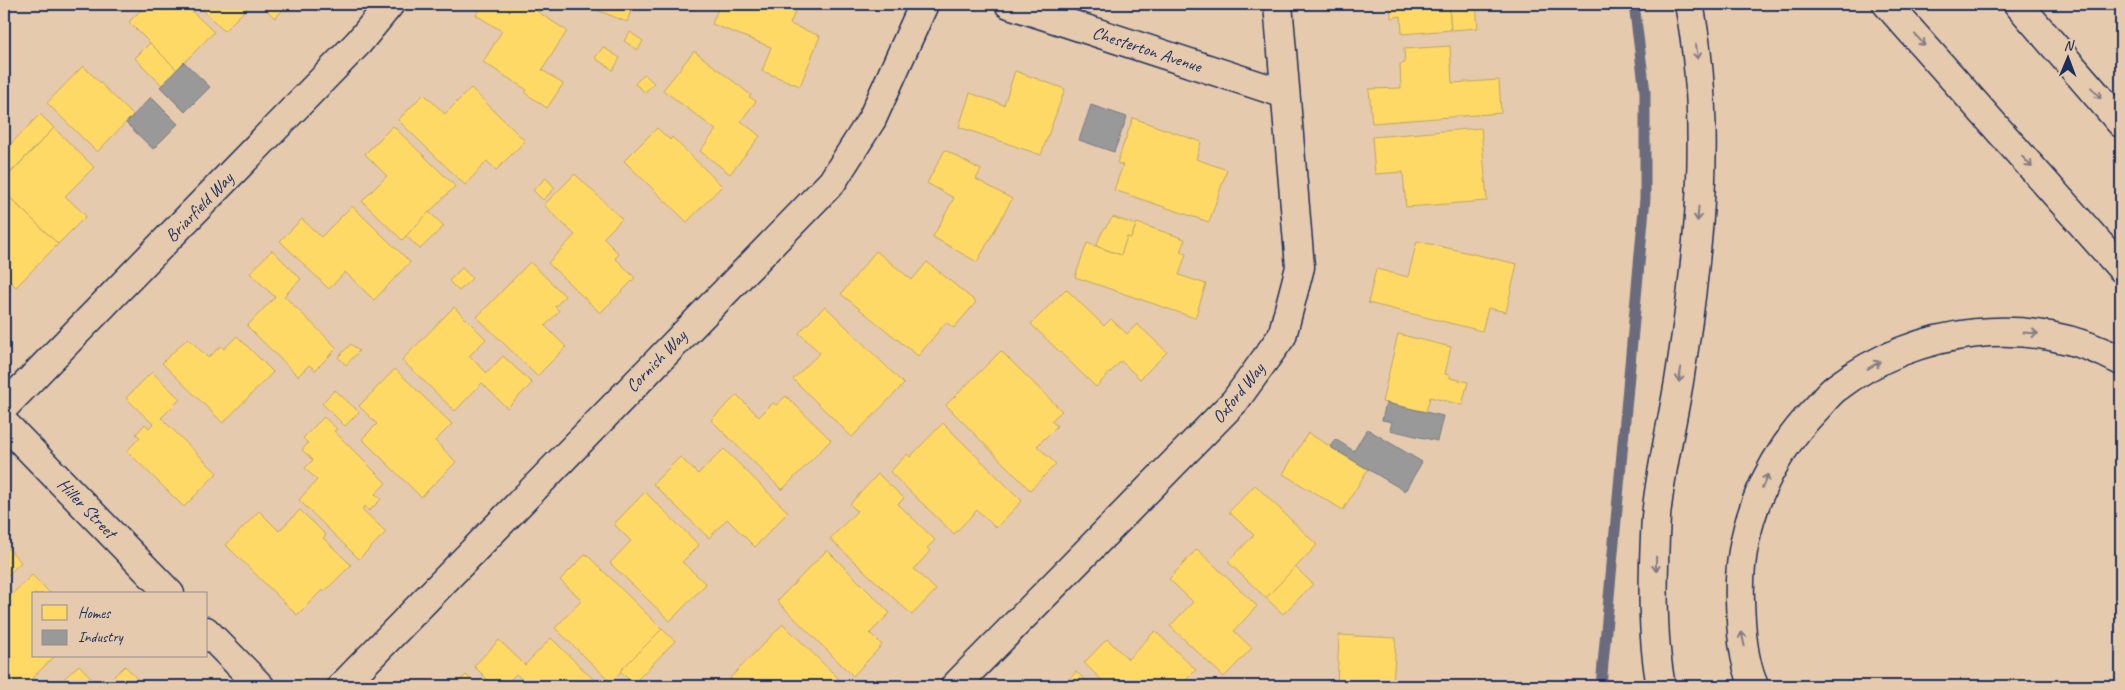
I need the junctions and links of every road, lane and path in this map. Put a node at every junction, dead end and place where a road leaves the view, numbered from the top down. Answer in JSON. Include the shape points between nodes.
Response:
{"nodes":[{"id":1,"x":390,"y":4,"type":"edge"},
{"id":2,"x":924,"y":4,"type":"edge"},
{"id":3,"x":1009,"y":4,"type":"edge"},
{"id":4,"x":1278,"y":4,"type":"edge"},
{"id":5,"x":1688,"y":4,"type":"edge"},
{"id":6,"x":1887,"y":4,"type":"edge"},
{"id":7,"x":2018,"y":4,"type":"edge"},
{"id":8,"x":1285,"y":94,"type":"junction"},
{"id":9,"x":2121,"y":123,"type":"edge"},
{"id":10,"x":2121,"y":268,"type":"edge"},
{"id":11,"x":2121,"y":360,"type":"edge"},
{"id":12,"x":4,"y":407,"type":"edge"},
{"id":13,"x":4,"y":423,"type":"edge"},
{"id":14,"x":168,"y":592,"type":"edge"},
{"id":15,"x":208,"y":633,"type":"edge"},
{"id":16,"x":260,"y":686,"type":"edge"},
{"id":17,"x":342,"y":686,"type":"edge"},
{"id":18,"x":955,"y":686,"type":"edge"},
{"id":19,"x":1661,"y":686,"type":"edge"},
{"id":20,"x":1754,"y":686,"type":"edge"}],
"edges":[{"from":1,"to":12,"type":"main road","name":"Briarfield Way","via":[[359,42]]},
{"from":2,"to":17,"type":"main road","name":"Cornish Way","via":[[872,120],[832,182]]},
{"from":3,"to":8,"type":"main road","name":"Chesterton Avenue"},
{"from":4,"to":8,"type":"main road","name":"Oxford Way"},
{"from":5,"to":19,"type":"main road","one_way":true,"via":[[1698,48],[1702,108],[1701,173],[1687,322],[1656,516],[1655,610]]},
{"from":6,"to":10,"type":"main road","one_way":true},
{"from":7,"to":9,"type":"main road","one_way":true},
{"from":8,"to":18,"type":"main road","name":"Oxford Way","via":[[1300,267],[1282,336],[1235,402]]},
{"from":20,"to":11,"type":"main road","one_way":true,"via":[[1741,629],[1739,578],[1747,524],[1768,473],[1797,429],[1836,388],[1886,358],[1940,338],[1994,330],[2049,334],[2104,351]]},
{"from":13,"to":14,"type":"main road","name":"Hiller Street"},
{"from":15,"to":16,"type":"main road"}]}
